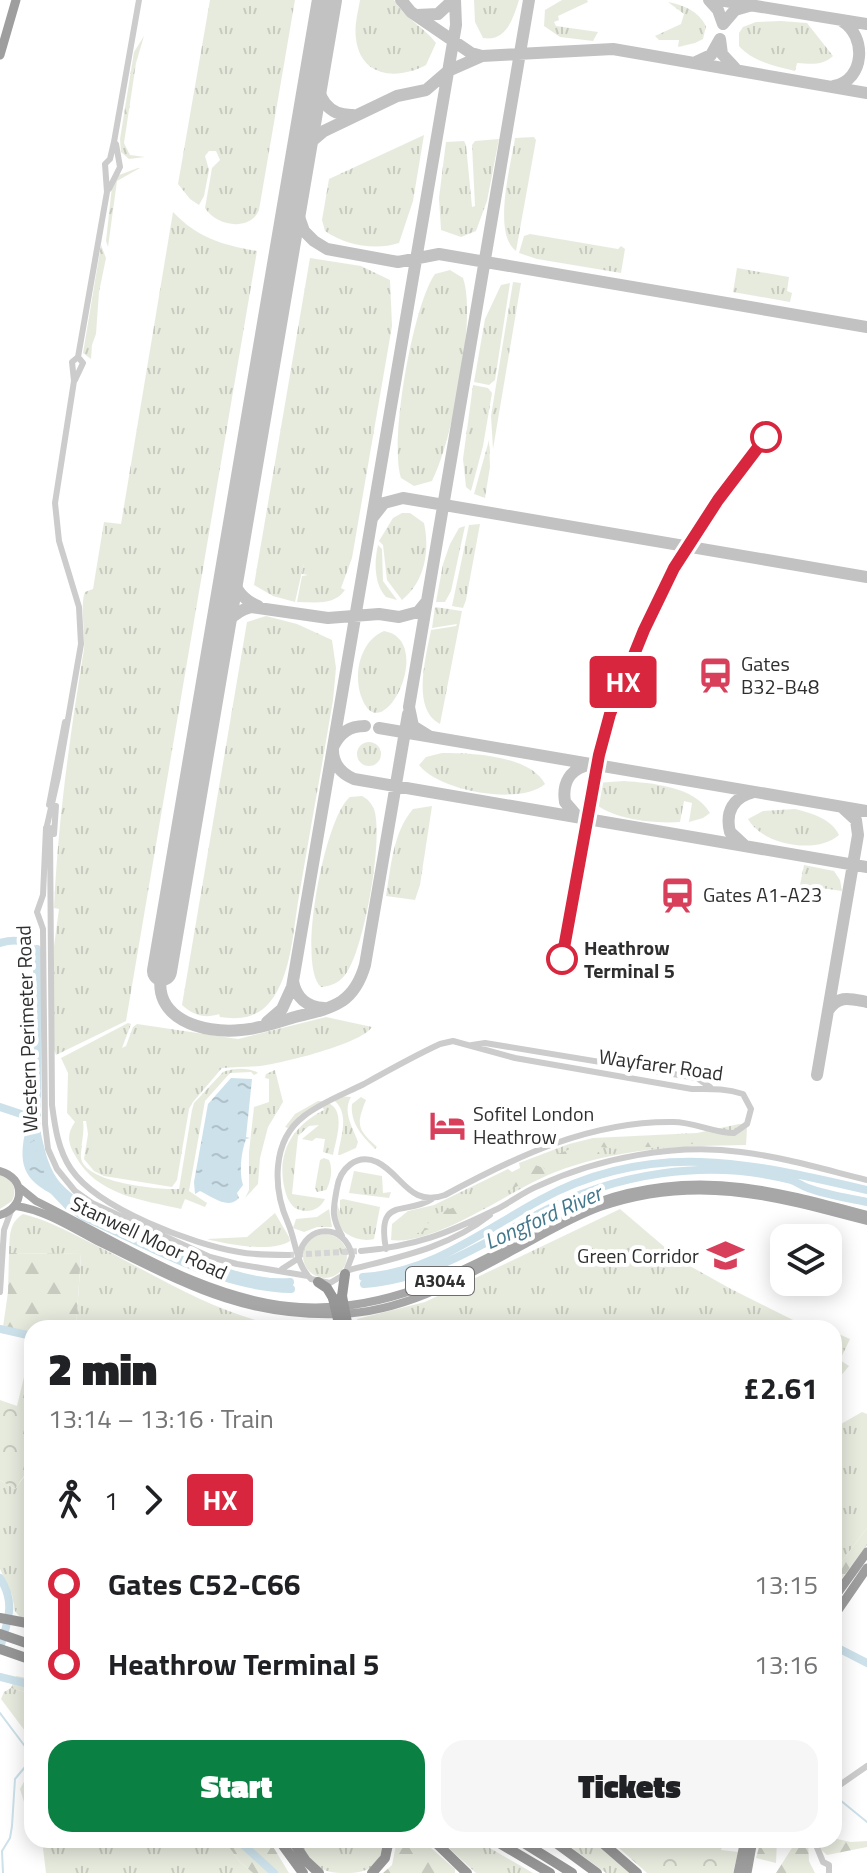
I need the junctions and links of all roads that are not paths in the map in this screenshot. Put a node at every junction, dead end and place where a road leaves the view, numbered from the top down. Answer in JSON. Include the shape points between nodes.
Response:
{"nodes":[{"id":1,"x":16,"y":0,"type":"edge"},
{"id":2,"x":139,"y":0,"type":"edge"},
{"id":3,"x":0,"y":55,"type":"edge"},
{"id":4,"x":116,"y":135,"type":"junction"},
{"id":5,"x":110,"y":159,"type":"junction"},
{"id":6,"x":118,"y":162,"type":"junction"},
{"id":7,"x":106,"y":170,"type":"junction"},
{"id":8,"x":115,"y":173,"type":"junction"},
{"id":9,"x":107,"y":192,"type":"junction"},
{"id":10,"x":69,"y":710,"type":"junction"},
{"id":11,"x":58,"y":777,"type":"junction"},
{"id":12,"x":48,"y":808,"type":"junction"},
{"id":13,"x":49,"y":820,"type":"junction"},
{"id":14,"x":46,"y":830,"type":"junction"},
{"id":15,"x":50,"y":862,"type":"junction"},
{"id":16,"x":469,"y":1044,"type":"junction"},
{"id":17,"x":711,"y":1087,"type":"junction"},
{"id":18,"x":0,"y":1171,"type":"edge"},
{"id":19,"x":867,"y":1180,"type":"edge"},
{"id":20,"x":20,"y":1188,"type":"junction"},
{"id":21,"x":432,"y":1199,"type":"junction"},
{"id":22,"x":17,"y":1208,"type":"junction"},
{"id":23,"x":496,"y":1210,"type":"junction"},
{"id":24,"x":0,"y":1215,"type":"edge"},
{"id":25,"x":867,"y":1218,"type":"edge"},
{"id":26,"x":2,"y":1229,"type":"edge"},
{"id":27,"x":342,"y":1236,"type":"junction"},
{"id":28,"x":386,"y":1249,"type":"junction"},
{"id":29,"x":361,"y":1251,"type":"tunnel mouth"},
{"id":30,"x":288,"y":1255,"type":"tunnel mouth"},
{"id":31,"x":299,"y":1257,"type":"junction"},
{"id":32,"x":278,"y":1270,"type":"junction"},
{"id":33,"x":347,"y":1272,"type":"junction"},
{"id":34,"x":313,"y":1279,"type":"junction"},
{"id":35,"x":0,"y":1292,"type":"edge"},
{"id":36,"x":337,"y":1297,"type":"junction"},
{"id":37,"x":339,"y":1320,"type":"edge"},
{"id":38,"x":345,"y":1320,"type":"edge"},
{"id":39,"x":867,"y":1552,"type":"edge"},
{"id":40,"x":867,"y":1568,"type":"edge"},
{"id":41,"x":842,"y":1587,"type":"edge"},
{"id":42,"x":842,"y":1604,"type":"edge"},
{"id":43,"x":0,"y":1618,"type":"edge"},
{"id":44,"x":24,"y":1622,"type":"edge"},
{"id":45,"x":0,"y":1634,"type":"edge"},
{"id":46,"x":24,"y":1642,"type":"edge"},
{"id":47,"x":4,"y":1650,"type":"edge"},
{"id":48,"x":24,"y":1657,"type":"edge"},
{"id":49,"x":867,"y":1766,"type":"edge"},
{"id":50,"x":842,"y":1783,"type":"edge"},
{"id":51,"x":285,"y":1848,"type":"edge"},
{"id":52,"x":297,"y":1848,"type":"edge"},
{"id":53,"x":387,"y":1848,"type":"edge"},
{"id":54,"x":441,"y":1848,"type":"edge"},
{"id":55,"x":508,"y":1848,"type":"edge"},
{"id":56,"x":532,"y":1848,"type":"edge"},
{"id":57,"x":563,"y":1848,"type":"edge"},
{"id":58,"x":608,"y":1848,"type":"edge"},
{"id":59,"x":743,"y":1848,"type":"edge"},
{"id":60,"x":752,"y":1848,"type":"edge"},
{"id":61,"x":817,"y":1848,"type":"edge"},
{"id":62,"x":303,"y":1873,"type":"edge"},
{"id":63,"x":319,"y":1873,"type":"edge"},
{"id":64,"x":372,"y":1873,"type":"edge"},
{"id":65,"x":467,"y":1873,"type":"edge"},
{"id":66,"x":550,"y":1873,"type":"edge"},
{"id":67,"x":572,"y":1873,"type":"edge"},
{"id":68,"x":597,"y":1873,"type":"edge"},
{"id":69,"x":637,"y":1873,"type":"edge"},
{"id":70,"x":738,"y":1873,"type":"edge"},
{"id":71,"x":747,"y":1873,"type":"edge"},
{"id":72,"x":829,"y":1873,"type":"edge"}],
"edges":[{"from":1,"to":3,"type":"highway"},
{"from":2,"to":4,"type":"street"},
{"from":4,"to":5,"type":"street"},
{"from":4,"to":6,"type":"street"},
{"from":5,"to":6,"type":"street"},
{"from":5,"to":7,"type":"street"},
{"from":6,"to":8,"type":"street"},
{"from":7,"to":8,"type":"street"},
{"from":7,"to":9,"type":"street"},
{"from":8,"to":9,"type":"street"},
{"from":9,"to":10,"type":"street","name":"Western Perimeter Road","via":[[78,357],[83,361],[76,368],[55,503],[59,541],[79,607],[81,644]]},
{"from":10,"to":11,"type":"street","name":"Western Perimeter Road"},
{"from":10,"to":12,"type":"street","name":"Western Perimeter Road"},
{"from":11,"to":13,"type":"street","name":"Western Perimeter Road"},
{"from":11,"to":15,"type":"street","name":"Western Perimeter Road"},
{"from":12,"to":13,"type":"street","name":"Western Perimeter Road"},
{"from":12,"to":14,"type":"street","name":"Western Perimeter Road"},
{"from":13,"to":14,"type":"street","name":"Western Perimeter Road"},
{"from":13,"to":15,"type":"street","name":"Western Perimeter Road"},
{"from":14,"to":32,"type":"street","name":"Western Perimeter Road","via":[[43,895],[37,912],[43,929],[45,1124],[54,1164],[75,1191],[107,1210],[210,1257]]},
{"from":15,"to":30,"type":"street","name":"Western Perimeter Road","via":[[52,1105],[68,1165],[105,1201],[172,1231],[231,1250]]},
{"from":16,"to":17,"type":"street","name":"Wayfarer Road","via":[[515,1058],[692,1089]]},
{"from":16,"to":17,"type":"street","via":[[697,1078]]},
{"from":16,"to":31,"type":"street","name":"Wayfarer Road","via":[[440,1044],[314,1110],[291,1129],[279,1158],[278,1181]]},
{"from":17,"to":21,"type":"street","name":"Wayfarer Road","via":[[743,1094],[751,1109],[743,1129],[727,1133],[673,1122],[589,1133],[539,1148]]},
{"from":18,"to":20,"type":"main road","name":"Stanwell Moor Road"},
{"from":19,"to":23,"type":"street","via":[[747,1153],[685,1151],[587,1168],[534,1187]]},
{"from":20,"to":22,"type":"main road"},
{"from":20,"to":25,"type":"main road","name":"Stanwell Moor Road","number":"A3044","via":[[36,1201],[208,1286],[263,1302],[309,1307],[359,1305],[417,1291],[572,1212],[650,1188],[741,1185]]},
{"from":21,"to":27,"type":"street","via":[[373,1161],[351,1163],[339,1177],[333,1210]]},
{"from":21,"to":28,"type":"street","name":"Wayfarer Road","via":[[391,1214],[384,1230]]},
{"from":22,"to":24,"type":"main road"},
{"from":22,"to":25,"type":"main road","name":"Stanwell Moor Road","number":"A3044","via":[[204,1293],[264,1310],[317,1314],[353,1313],[423,1296],[597,1208],[658,1192],[742,1191]]},
{"from":22,"to":26,"type":"street"},
{"from":22,"to":26,"type":"street"},
{"from":23,"to":28,"type":"street","via":[[428,1240]]},
{"from":23,"to":33,"type":"street","via":[[443,1243]]},
{"from":26,"to":35,"type":"street"},
{"from":27,"to":31,"type":"street","via":[[315,1232]]},
{"from":27,"to":33,"type":"street","via":[[351,1252]]},
{"from":28,"to":29,"type":"street"},
{"from":31,"to":32,"type":"street"},
{"from":31,"to":34,"type":"street"},
{"from":32,"to":34,"type":"street","name":"Western Perimeter Road"},
{"from":33,"to":34,"type":"street","via":[[335,1281]]},
{"from":33,"to":36,"type":"highway"},
{"from":34,"to":36,"type":"highway"},
{"from":36,"to":37,"type":"highway","bridge":true},
{"from":36,"to":38,"type":"highway","bridge":true},
{"from":39,"to":41,"type":"highway"},
{"from":40,"to":42,"type":"highway"},
{"from":43,"to":44,"type":"highway"},
{"from":45,"to":46,"type":"highway"},
{"from":47,"to":48,"type":"highway"},
{"from":49,"to":50,"type":"street"},
{"from":51,"to":62,"type":"highway"},
{"from":52,"to":63,"type":"highway"},
{"from":53,"to":64,"type":"highway"},
{"from":54,"to":65,"type":"highway"},
{"from":55,"to":66,"type":"highway"},
{"from":56,"to":67,"type":"highway"},
{"from":57,"to":68,"type":"highway"},
{"from":58,"to":69,"type":"highway"},
{"from":59,"to":70,"type":"highway"},
{"from":60,"to":71,"type":"highway"},
{"from":61,"to":72,"type":"street"}]}
